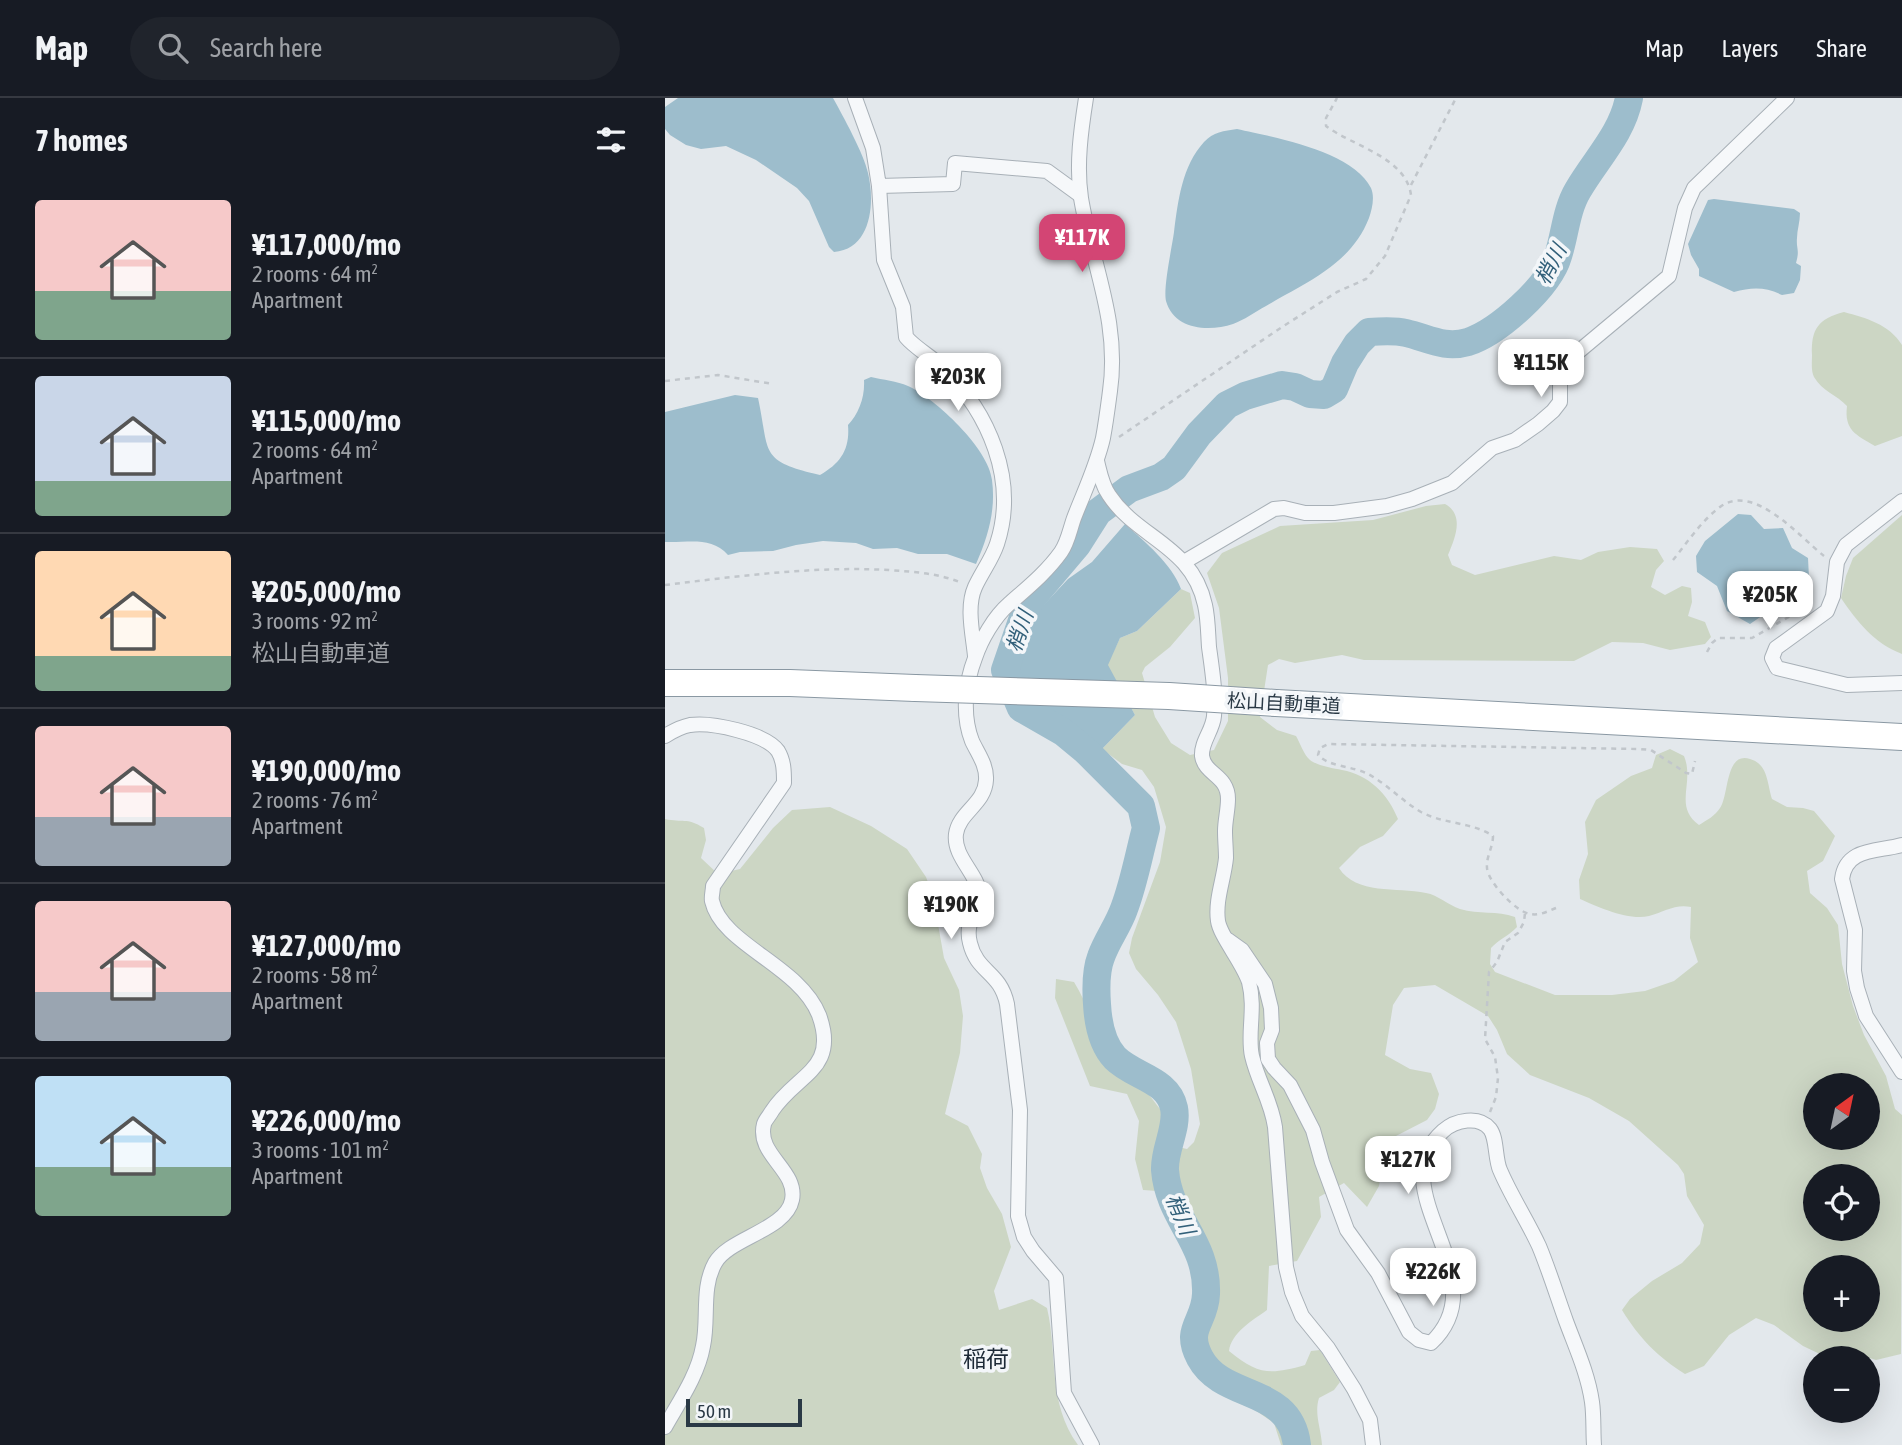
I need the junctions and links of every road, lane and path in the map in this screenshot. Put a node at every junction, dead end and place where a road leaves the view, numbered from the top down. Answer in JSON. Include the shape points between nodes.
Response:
{"nodes":[{"id":1,"x":855,"y":98,"type":"edge"},
{"id":2,"x":1086,"y":98,"type":"edge"},
{"id":3,"x":1337,"y":98,"type":"edge"},
{"id":4,"x":1457,"y":98,"type":"edge"},
{"id":5,"x":1787,"y":98,"type":"edge"},
{"id":6,"x":879,"y":186,"type":"junction"},
{"id":7,"x":1410,"y":186,"type":"junction"},
{"id":8,"x":1080,"y":195,"type":"junction"},
{"id":9,"x":665,"y":381,"type":"edge"},
{"id":10,"x":773,"y":384,"type":"dead end"},
{"id":11,"x":1098,"y":455,"type":"junction"},
{"id":12,"x":1902,"y":501,"type":"edge"},
{"id":13,"x":1673,"y":560,"type":"dead end"},
{"id":14,"x":1184,"y":562,"type":"junction"},
{"id":15,"x":1837,"y":562,"type":"junction"},
{"id":16,"x":665,"y":585,"type":"edge"},
{"id":17,"x":975,"y":588,"type":"junction"},
{"id":18,"x":1810,"y":605,"type":"dead end"},
{"id":19,"x":1707,"y":652,"type":"dead end"},
{"id":20,"x":975,"y":657,"type":"junction"},
{"id":21,"x":665,"y":683,"type":"edge"},
{"id":22,"x":1902,"y":683,"type":"edge"},
{"id":23,"x":665,"y":736,"type":"edge"},
{"id":24,"x":1902,"y":737,"type":"edge"},
{"id":25,"x":1695,"y":761,"type":"dead end"},
{"id":26,"x":1902,"y":845,"type":"edge"},
{"id":27,"x":1556,"y":908,"type":"dead end"},
{"id":28,"x":1525,"y":913,"type":"junction"},
{"id":29,"x":1228,"y":940,"type":"junction"},
{"id":30,"x":1902,"y":1072,"type":"edge"},
{"id":31,"x":1483,"y":1123,"type":"junction"},
{"id":32,"x":665,"y":1427,"type":"edge"},
{"id":33,"x":1092,"y":1445,"type":"edge"},
{"id":34,"x":1373,"y":1445,"type":"edge"},
{"id":35,"x":1594,"y":1445,"type":"edge"}],
"edges":[{"from":1,"to":6,"type":"street","via":[[873,148]]},
{"from":2,"to":8,"type":"street"},
{"from":3,"to":7,"type":"path","via":[[1326,126],[1392,164]]},
{"from":4,"to":7,"type":"path"},
{"from":5,"to":14,"type":"street","via":[[1695,188],[1685,208],[1669,276],[1572,357],[1560,376],[1560,402],[1538,425],[1492,448],[1452,483],[1412,499],[1334,513],[1274,509]]},
{"from":6,"to":8,"type":"street","via":[[953,184],[955,163],[1047,171]]},
{"from":6,"to":17,"type":"street","via":[[884,260],[903,307],[906,337],[958,383],[986,424],[997,452],[1004,495],[1001,531]]},
{"from":7,"to":11,"type":"path","via":[[1411,195],[1385,256],[1366,279],[1282,327]]},
{"from":8,"to":11,"type":"street","via":[[1111,330],[1111,387]]},
{"from":9,"to":10,"type":"path","via":[[718,375]]},
{"from":11,"to":14,"type":"street","via":[[1102,482],[1116,504]]},
{"from":11,"to":20,"type":"street","via":[[1066,544],[1007,606]]},
{"from":12,"to":15,"type":"street","via":[[1846,545]]},
{"from":13,"to":15,"type":"path","via":[[1719,507],[1743,499],[1757,503]]},
{"from":14,"to":29,"type":"street","via":[[1205,604],[1213,683],[1214,717],[1202,759],[1224,781],[1228,796],[1218,923]]},
{"from":15,"to":22,"type":"street","via":[[1827,611],[1776,648],[1772,657],[1777,668],[1847,685]]},
{"from":16,"to":17,"type":"path","via":[[781,572],[869,569],[933,573]]},
{"from":17,"to":20,"type":"street","via":[[971,610]]},
{"from":18,"to":19,"type":"path","via":[[1752,638],[1718,638]]},
{"from":20,"to":33,"type":"street","via":[[965,706],[986,780],[983,797],[962,819],[956,834],[964,865],[979,892],[968,922],[969,941],[975,960],[1004,990],[1020,1110],[1018,1216],[1028,1244],[1056,1278],[1064,1393]]},
{"from":21,"to":24,"type":"highway","name":"松山自動車道","bridge":true,"via":[[1169,696]]},
{"from":23,"to":32,"type":"street","via":[[693,724],[714,726],[757,735],[778,752],[783,783],[713,886],[711,900],[728,929],[801,987],[818,1013],[824,1052],[812,1070],[778,1101],[764,1124],[764,1139],[792,1183],[792,1202],[784,1214],[716,1261],[708,1281],[703,1346],[690,1382]]},
{"from":25,"to":28,"type":"path","via":[[1692,774],[1651,750],[1639,749],[1338,744],[1320,748],[1318,755],[1323,760],[1370,774],[1422,812],[1493,836],[1487,871],[1494,884]]},
{"from":26,"to":30,"type":"street","via":[[1861,852],[1843,870],[1842,879],[1855,930],[1857,988],[1866,1016]]},
{"from":27,"to":28,"type":"path","via":[[1542,914]]},
{"from":28,"to":31,"type":"path","via":[[1518,933],[1505,942],[1489,972],[1485,1039],[1498,1078],[1496,1097]]},
{"from":29,"to":31,"type":"street","via":[[1242,950],[1265,984],[1272,1030],[1268,1059],[1290,1085],[1313,1130],[1347,1230],[1378,1273],[1409,1332],[1419,1340],[1431,1343],[1439,1336],[1448,1321],[1454,1286],[1429,1209],[1422,1169],[1442,1132],[1461,1122]]},
{"from":29,"to":34,"type":"street","via":[[1249,984],[1254,1013],[1252,1054],[1271,1104],[1292,1292],[1303,1316],[1354,1389],[1370,1420]]},
{"from":31,"to":35,"type":"street","via":[[1492,1131],[1499,1168],[1539,1246],[1586,1376]]}]}
